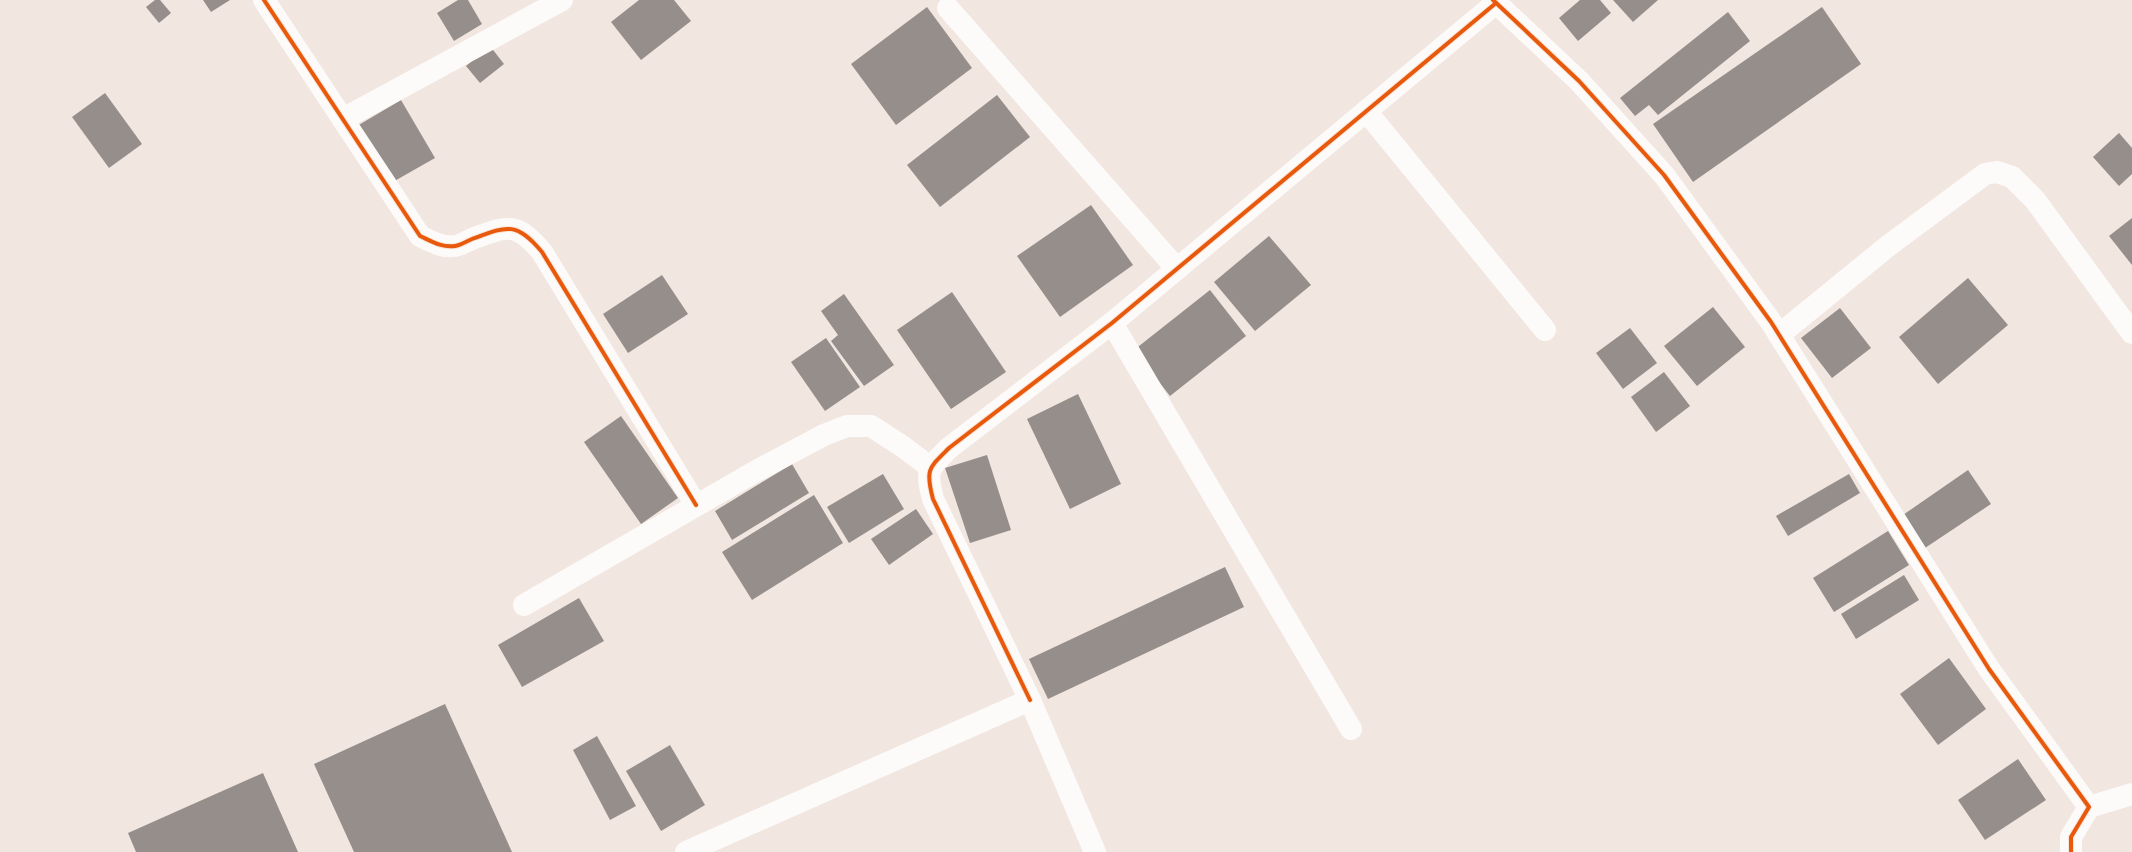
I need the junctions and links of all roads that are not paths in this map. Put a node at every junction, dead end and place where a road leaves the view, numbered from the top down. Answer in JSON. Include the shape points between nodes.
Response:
{"nodes":[{"id":1,"x":264,"y":0,"type":"edge"},
{"id":2,"x":562,"y":0,"type":"edge"},
{"id":3,"x":1494,"y":2,"type":"edge"},
{"id":4,"x":948,"y":8,"type":"dead end"},
{"id":5,"x":1366,"y":111,"type":"junction"},
{"id":6,"x":343,"y":119,"type":"junction"},
{"id":7,"x":1177,"y":269,"type":"junction"},
{"id":8,"x":1112,"y":323,"type":"junction"},
{"id":9,"x":1545,"y":330,"type":"dead end"},
{"id":10,"x":2132,"y":333,"type":"edge"},
{"id":11,"x":1779,"y":335,"type":"junction"},
{"id":12,"x":930,"y":467,"type":"junction"},
{"id":13,"x":696,"y":505,"type":"junction"},
{"id":14,"x":524,"y":605,"type":"dead end"},
{"id":15,"x":1030,"y":700,"type":"junction"},
{"id":16,"x":1351,"y":729,"type":"dead end"},
{"id":17,"x":2132,"y":794,"type":"edge"},
{"id":18,"x":2089,"y":807,"type":"junction"},
{"id":19,"x":686,"y":852,"type":"edge"},
{"id":20,"x":1095,"y":852,"type":"edge"},
{"id":21,"x":2071,"y":852,"type":"edge"}],
"edges":[{"from":1,"to":6,"type":"street"},
{"from":2,"to":6,"type":"street"},
{"from":3,"to":5,"type":"street"},
{"from":3,"to":11,"type":"street","via":[[1579,81],[1664,176]]},
{"from":4,"to":7,"type":"street"},
{"from":5,"to":7,"type":"street"},
{"from":5,"to":9,"type":"street"},
{"from":6,"to":13,"type":"street","via":[[420,236],[437,245],[455,246],[502,228],[528,236],[542,252]]},
{"from":7,"to":8,"type":"street"},
{"from":8,"to":12,"type":"street","via":[[949,448]]},
{"from":8,"to":16,"type":"street"},
{"from":10,"to":11,"type":"street","via":[[2035,200],[2012,177],[1998,172],[1985,174],[1894,242]]},
{"from":11,"to":18,"type":"street","via":[[1989,669]]},
{"from":12,"to":13,"type":"street","via":[[871,426],[847,426],[824,434]]},
{"from":12,"to":15,"type":"street","via":[[928,482],[933,499]]},
{"from":13,"to":14,"type":"street"},
{"from":15,"to":19,"type":"street"},
{"from":15,"to":20,"type":"street"},
{"from":17,"to":18,"type":"street"},
{"from":18,"to":21,"type":"street","via":[[2072,837]]}]}
